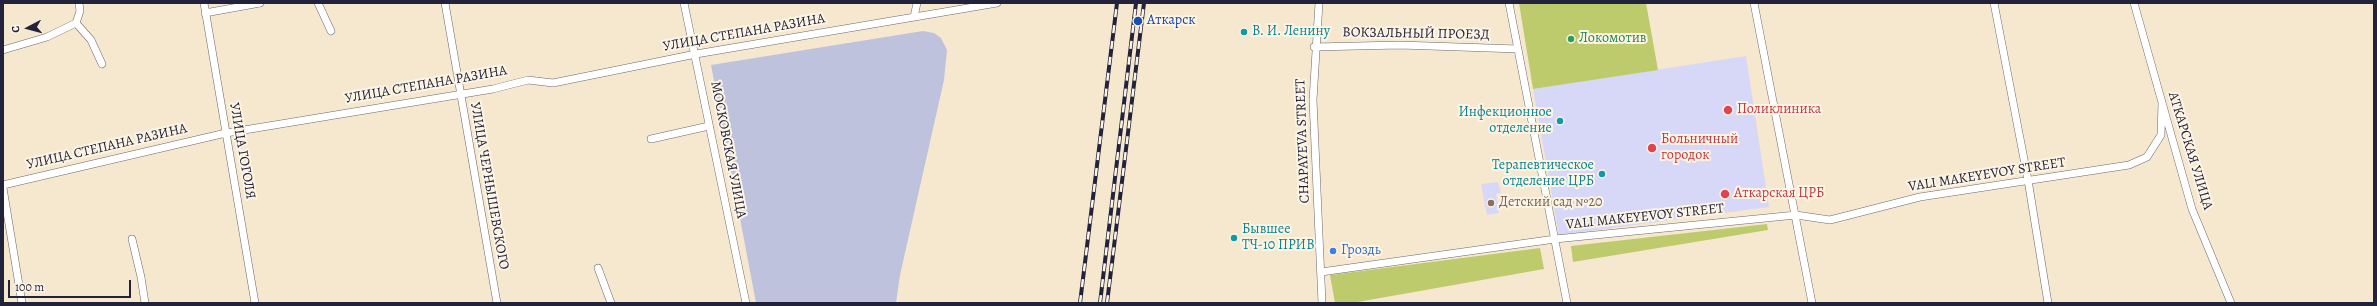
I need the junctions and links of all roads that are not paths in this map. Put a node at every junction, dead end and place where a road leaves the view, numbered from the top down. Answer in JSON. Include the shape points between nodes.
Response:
{"nodes":[{"id":1,"x":79,"y":3,"type":"edge"},
{"id":2,"x":204,"y":3,"type":"edge"},
{"id":3,"x":260,"y":3,"type":"edge"},
{"id":4,"x":318,"y":3,"type":"edge"},
{"id":5,"x":444,"y":3,"type":"edge"},
{"id":6,"x":684,"y":3,"type":"edge"},
{"id":7,"x":917,"y":3,"type":"edge"},
{"id":8,"x":995,"y":3,"type":"edge"},
{"id":9,"x":1318,"y":3,"type":"edge"},
{"id":10,"x":1509,"y":3,"type":"edge"},
{"id":11,"x":1754,"y":3,"type":"edge"},
{"id":12,"x":1994,"y":3,"type":"edge"},
{"id":13,"x":2134,"y":3,"type":"edge"},
{"id":14,"x":205,"y":12,"type":"junction"},
{"id":15,"x":914,"y":17,"type":"junction"},
{"id":16,"x":76,"y":23,"type":"junction"},
{"id":17,"x":331,"y":31,"type":"dead end"},
{"id":18,"x":1314,"y":47,"type":"junction"},
{"id":19,"x":3,"y":50,"type":"edge"},
{"id":20,"x":1518,"y":50,"type":"junction"},
{"id":21,"x":696,"y":54,"type":"junction"},
{"id":22,"x":102,"y":64,"type":"dead end"},
{"id":23,"x":459,"y":94,"type":"junction"},
{"id":24,"x":2162,"y":103,"type":"junction"},
{"id":25,"x":709,"y":126,"type":"junction"},
{"id":26,"x":226,"y":133,"type":"junction"},
{"id":27,"x":651,"y":139,"type":"dead end"},
{"id":28,"x":2028,"y":180,"type":"junction"},
{"id":29,"x":3,"y":187,"type":"edge"},
{"id":30,"x":1796,"y":215,"type":"junction"},
{"id":31,"x":132,"y":239,"type":"dead end"},
{"id":32,"x":1555,"y":240,"type":"junction"},
{"id":33,"x":598,"y":268,"type":"dead end"},
{"id":34,"x":1321,"y":272,"type":"junction"},
{"id":35,"x":22,"y":303,"type":"edge"},
{"id":36,"x":145,"y":303,"type":"edge"},
{"id":37,"x":255,"y":303,"type":"edge"},
{"id":38,"x":497,"y":303,"type":"edge"},
{"id":39,"x":611,"y":303,"type":"edge"},
{"id":40,"x":746,"y":303,"type":"edge"},
{"id":41,"x":1322,"y":303,"type":"edge"},
{"id":42,"x":1567,"y":303,"type":"edge"},
{"id":43,"x":1812,"y":303,"type":"edge"},
{"id":44,"x":2048,"y":303,"type":"edge"},
{"id":45,"x":2231,"y":303,"type":"edge"}],
"edges":[{"from":1,"to":16,"type":"street","via":[[80,11]]},
{"from":2,"to":14,"type":"street","name":"УЛИЦА ГОГОЛЯ"},
{"from":3,"to":14,"type":"street"},
{"from":4,"to":17,"type":"street"},
{"from":5,"to":23,"type":"street","name":"УЛИЦА ЧЕРНЫШЕВСКОГО"},
{"from":6,"to":21,"type":"street","name":"МОСКОВСКАЯ УЛИЦА"},
{"from":7,"to":15,"type":"street"},
{"from":8,"to":15,"type":"street","name":"УЛИЦА СТЕПАНА РАЗИНА"},
{"from":9,"to":18,"type":"street","name":"CHAPAYEVA STREET"},
{"from":10,"to":20,"type":"street"},
{"from":11,"to":30,"type":"street"},
{"from":12,"to":28,"type":"street"},
{"from":13,"to":24,"type":"street","name":"АТКАРСКАЯ УЛИЦА"},
{"from":14,"to":26,"type":"street","name":"УЛИЦА ГОГОЛЯ"},
{"from":15,"to":21,"type":"street","name":"УЛИЦА СТЕПАНА РАЗИНА"},
{"from":16,"to":19,"type":"street","via":[[48,37]]},
{"from":16,"to":22,"type":"street","via":[[91,40]]},
{"from":18,"to":20,"type":"street","name":"ВОКЗАЛЬНЫЙ ПРОЕЗД","via":[[1400,45]]},
{"from":18,"to":34,"type":"street","name":"CHAPAYEVA STREET","via":[[1313,100]]},
{"from":20,"to":32,"type":"street"},
{"from":21,"to":23,"type":"street","name":"УЛИЦА СТЕПАНА РАЗИНА","via":[[553,83],[528,80]]},
{"from":21,"to":25,"type":"street","name":"МОСКОВСКАЯ УЛИЦА"},
{"from":23,"to":26,"type":"street","name":"УЛИЦА СТЕПАНА РАЗИНА"},
{"from":23,"to":38,"type":"street","name":"УЛИЦА ЧЕРНЫШЕВСКОГО"},
{"from":24,"to":28,"type":"street","name":"VALI MAKEYEVOY STREET","via":[[2161,135],[2147,157],[2130,165]]},
{"from":24,"to":45,"type":"street","name":"АТКАРСКАЯ УЛИЦА","via":[[2192,209]]},
{"from":25,"to":27,"type":"street"},
{"from":25,"to":40,"type":"street","name":"МОСКОВСКАЯ УЛИЦА"},
{"from":26,"to":29,"type":"street","name":"УЛИЦА СТЕПАНА РАЗИНА"},
{"from":26,"to":37,"type":"street","name":"УЛИЦА ГОГОЛЯ"},
{"from":28,"to":30,"type":"street","name":"VALI MAKEYEVOY STREET","via":[[1920,196],[1830,220]]},
{"from":28,"to":44,"type":"street"},
{"from":29,"to":35,"type":"street"},
{"from":30,"to":32,"type":"street","name":"VALI MAKEYEVOY STREET"},
{"from":30,"to":43,"type":"street"},
{"from":31,"to":36,"type":"street"},
{"from":32,"to":34,"type":"street","name":"VALI MAKEYEVOY STREET"},
{"from":32,"to":42,"type":"street"},
{"from":33,"to":39,"type":"street"},
{"from":34,"to":41,"type":"street","name":"CHAPAYEVA STREET"}]}
